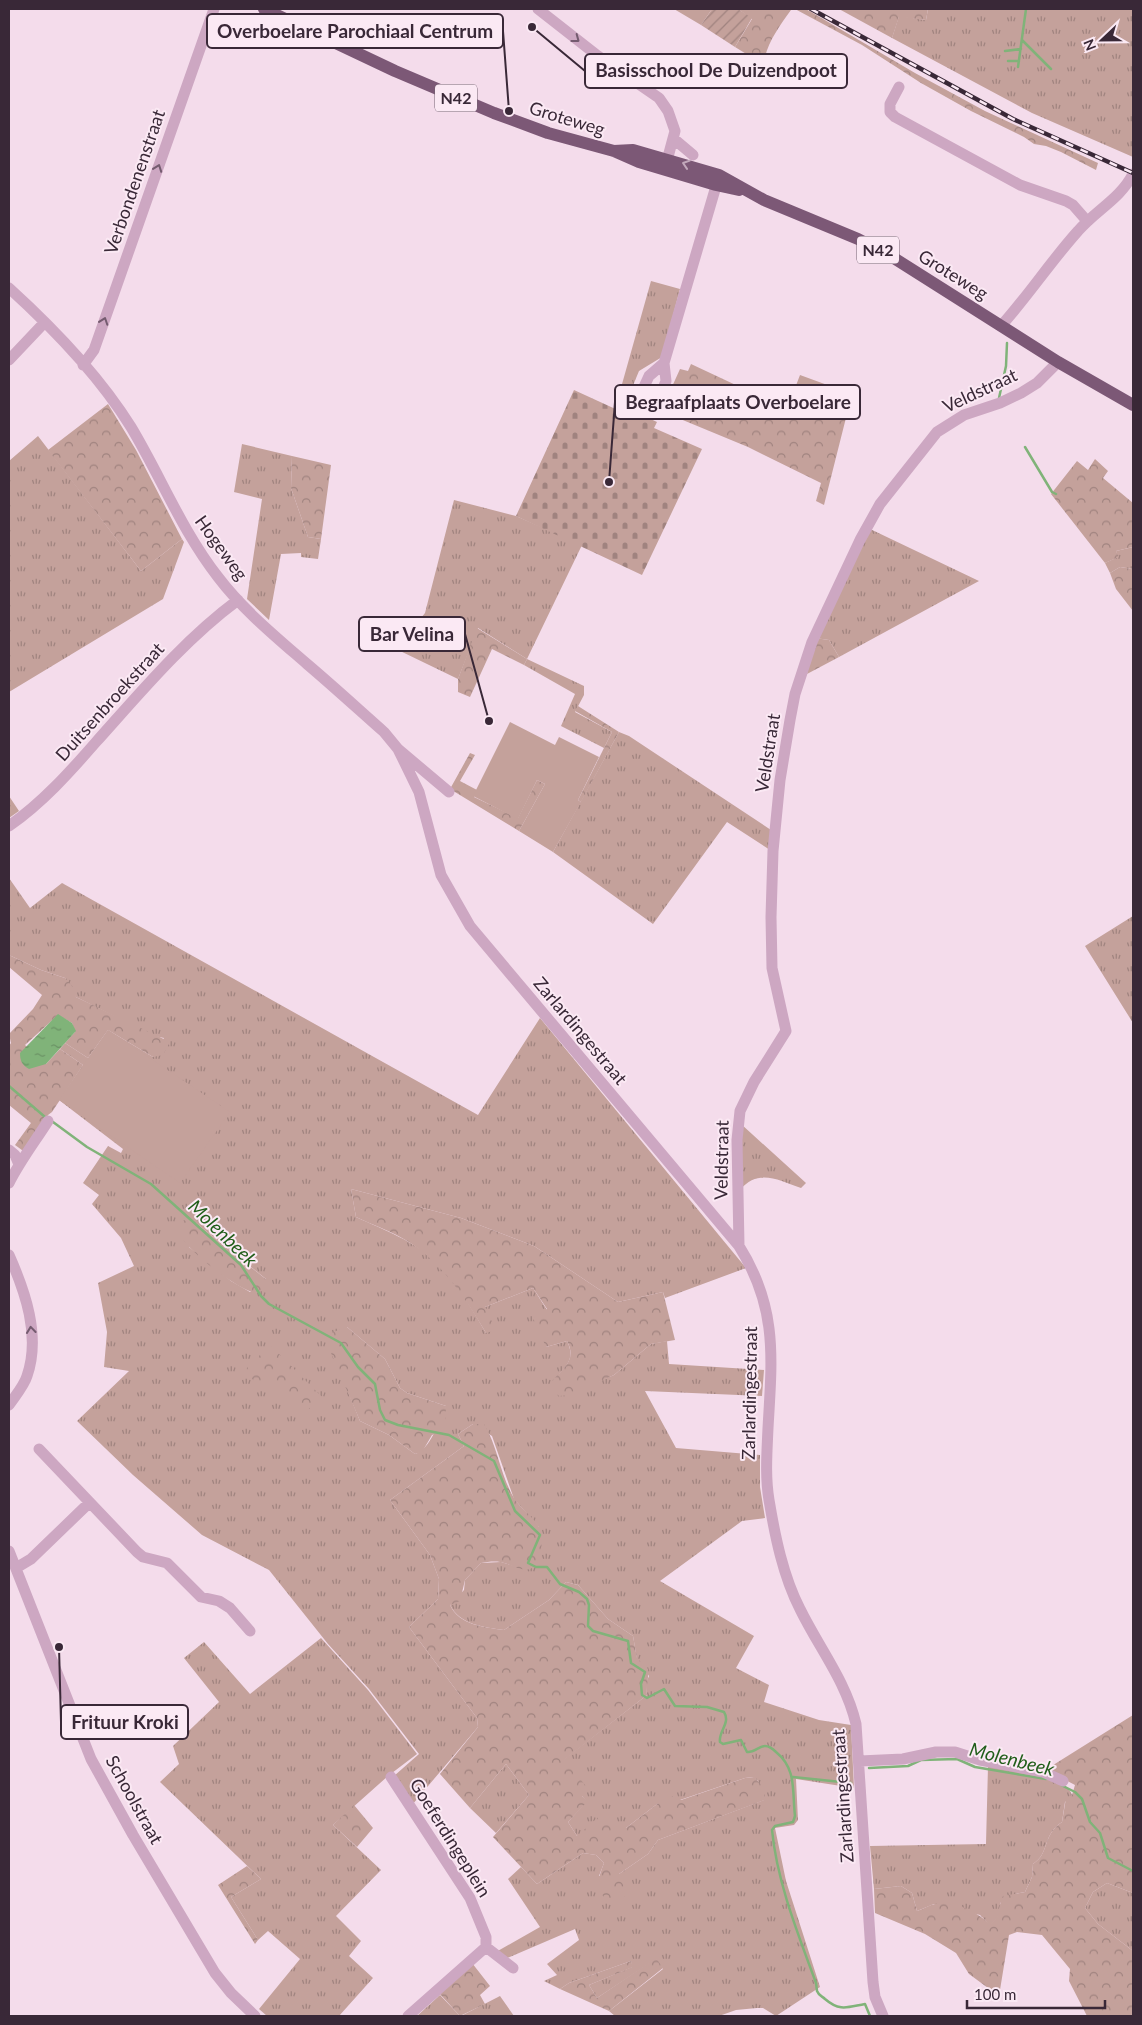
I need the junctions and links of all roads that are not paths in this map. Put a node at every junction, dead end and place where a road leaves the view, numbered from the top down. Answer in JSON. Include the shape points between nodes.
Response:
{"nodes":[{"id":1,"x":214,"y":9,"type":"edge"},
{"id":2,"x":264,"y":9,"type":"edge"},
{"id":3,"x":538,"y":9,"type":"edge"},
{"id":4,"x":899,"y":87,"type":"dead end"},
{"id":5,"x":674,"y":139,"type":"junction"},
{"id":6,"x":693,"y":155,"type":"dead end"},
{"id":7,"x":666,"y":164,"type":"junction"},
{"id":8,"x":1133,"y":174,"type":"edge"},
{"id":9,"x":718,"y":180,"type":"junction"},
{"id":10,"x":1087,"y":221,"type":"junction"},
{"id":11,"x":9,"y":288,"type":"edge"},
{"id":12,"x":44,"y":323,"type":"junction"},
{"id":13,"x":1000,"y":326,"type":"junction"},
{"id":14,"x":9,"y":360,"type":"edge"},
{"id":15,"x":1058,"y":362,"type":"junction"},
{"id":16,"x":664,"y":364,"type":"dead end"},
{"id":17,"x":83,"y":365,"type":"junction"},
{"id":18,"x":1133,"y":405,"type":"edge"},
{"id":19,"x":238,"y":600,"type":"junction"},
{"id":20,"x":398,"y":750,"type":"junction"},
{"id":21,"x":449,"y":792,"type":"dead end"},
{"id":22,"x":9,"y":826,"type":"edge"},
{"id":23,"x":48,"y":1120,"type":"dead end"},
{"id":24,"x":9,"y":1150,"type":"edge"},
{"id":25,"x":18,"y":1162,"type":"junction"},
{"id":26,"x":9,"y":1183,"type":"edge"},
{"id":27,"x":739,"y":1246,"type":"junction"},
{"id":28,"x":9,"y":1255,"type":"edge"},
{"id":29,"x":9,"y":1405,"type":"edge"},
{"id":30,"x":38,"y":1448,"type":"dead end"},
{"id":31,"x":89,"y":1503,"type":"junction"},
{"id":32,"x":9,"y":1551,"type":"edge"},
{"id":33,"x":16,"y":1568,"type":"junction"},
{"id":34,"x":250,"y":1631,"type":"dead end"},
{"id":35,"x":860,"y":1761,"type":"junction"},
{"id":36,"x":391,"y":1777,"type":"dead end"},
{"id":37,"x":1063,"y":1780,"type":"dead end"},
{"id":38,"x":486,"y":1947,"type":"junction"},
{"id":39,"x":513,"y":1968,"type":"dead end"},
{"id":40,"x":255,"y":2016,"type":"edge"},
{"id":41,"x":408,"y":2016,"type":"edge"},
{"id":42,"x":883,"y":2016,"type":"edge"}],
"edges":[{"from":17,"to":1,"type":"street","name":"Verbondenenstraat","one_way":true,"via":[[94,350]]},
{"from":2,"to":7,"type":"main road","name":"Groteweg","number":"N42","via":[[465,102],[639,162]]},
{"from":3,"to":5,"type":"street","one_way":true,"via":[[659,98],[668,111]]},
{"from":4,"to":10,"type":"street","via":[[890,104],[890,112],[895,117],[1020,184],[1066,201]]},
{"from":5,"to":6,"type":"street"},
{"from":5,"to":7,"type":"street"},
{"from":7,"to":9,"type":"main road","name":"Groteweg","number":"N42"},
{"from":8,"to":10,"type":"street","via":[[1118,196]]},
{"from":9,"to":13,"type":"main road","name":"Groteweg","number":"N42","via":[[889,255]]},
{"from":9,"to":16,"type":"street"},
{"from":10,"to":13,"type":"street"},
{"from":11,"to":12,"type":"street","name":"Hogeweg"},
{"from":12,"to":14,"type":"street"},
{"from":12,"to":17,"type":"street","name":"Hogeweg"},
{"from":13,"to":15,"type":"main road","name":"Groteweg","number":"N42"},
{"from":15,"to":18,"type":"main road","name":"Groteweg","number":"N42"},
{"from":15,"to":27,"type":"street","name":"Veldstraat","via":[[1037,383],[1021,393],[954,420],[937,432],[915,458],[880,504],[860,540],[803,668],[781,772],[773,851],[772,968],[786,1031],[740,1111],[737,1140]]},
{"from":17,"to":19,"type":"street","name":"Hogeweg","via":[[130,425],[188,535]]},
{"from":19,"to":20,"type":"street","name":"Hogeweg","via":[[384,732]]},
{"from":19,"to":22,"type":"street","name":"Duitsenbroekstraat","via":[[190,640],[62,780]]},
{"from":20,"to":21,"type":"street","name":"Hogeweg"},
{"from":20,"to":27,"type":"street","name":"Zarlardingestraat","via":[[419,792],[441,875],[470,926]]},
{"from":23,"to":25,"type":"street","via":[[25,1158]]},
{"from":24,"to":25,"type":"street"},
{"from":25,"to":26,"type":"street"},
{"from":27,"to":35,"type":"street","name":"Zarlardingestraat","via":[[760,1285],[768,1314],[772,1373],[767,1462],[769,1499],[779,1549],[800,1608],[851,1704]]},
{"from":29,"to":28,"type":"street","one_way":true,"via":[[27,1378],[32,1345],[25,1296]]},
{"from":30,"to":31,"type":"street"},
{"from":31,"to":33,"type":"street","via":[[31,1559]]},
{"from":31,"to":34,"type":"street","via":[[143,1557],[167,1563],[201,1597],[230,1608]]},
{"from":32,"to":33,"type":"street","name":"Schoolstraat"},
{"from":33,"to":40,"type":"street","name":"Schoolstraat","via":[[87,1750],[109,1794],[211,1965],[231,1993]]},
{"from":35,"to":37,"type":"street","via":[[955,1752],[1043,1772]]},
{"from":35,"to":42,"type":"street","name":"Zarlardingestraat","via":[[873,1982]]},
{"from":36,"to":38,"type":"street","name":"Goeferdingeplein","via":[[470,1898],[486,1937]]},
{"from":38,"to":39,"type":"street"},
{"from":38,"to":41,"type":"street"}]}
